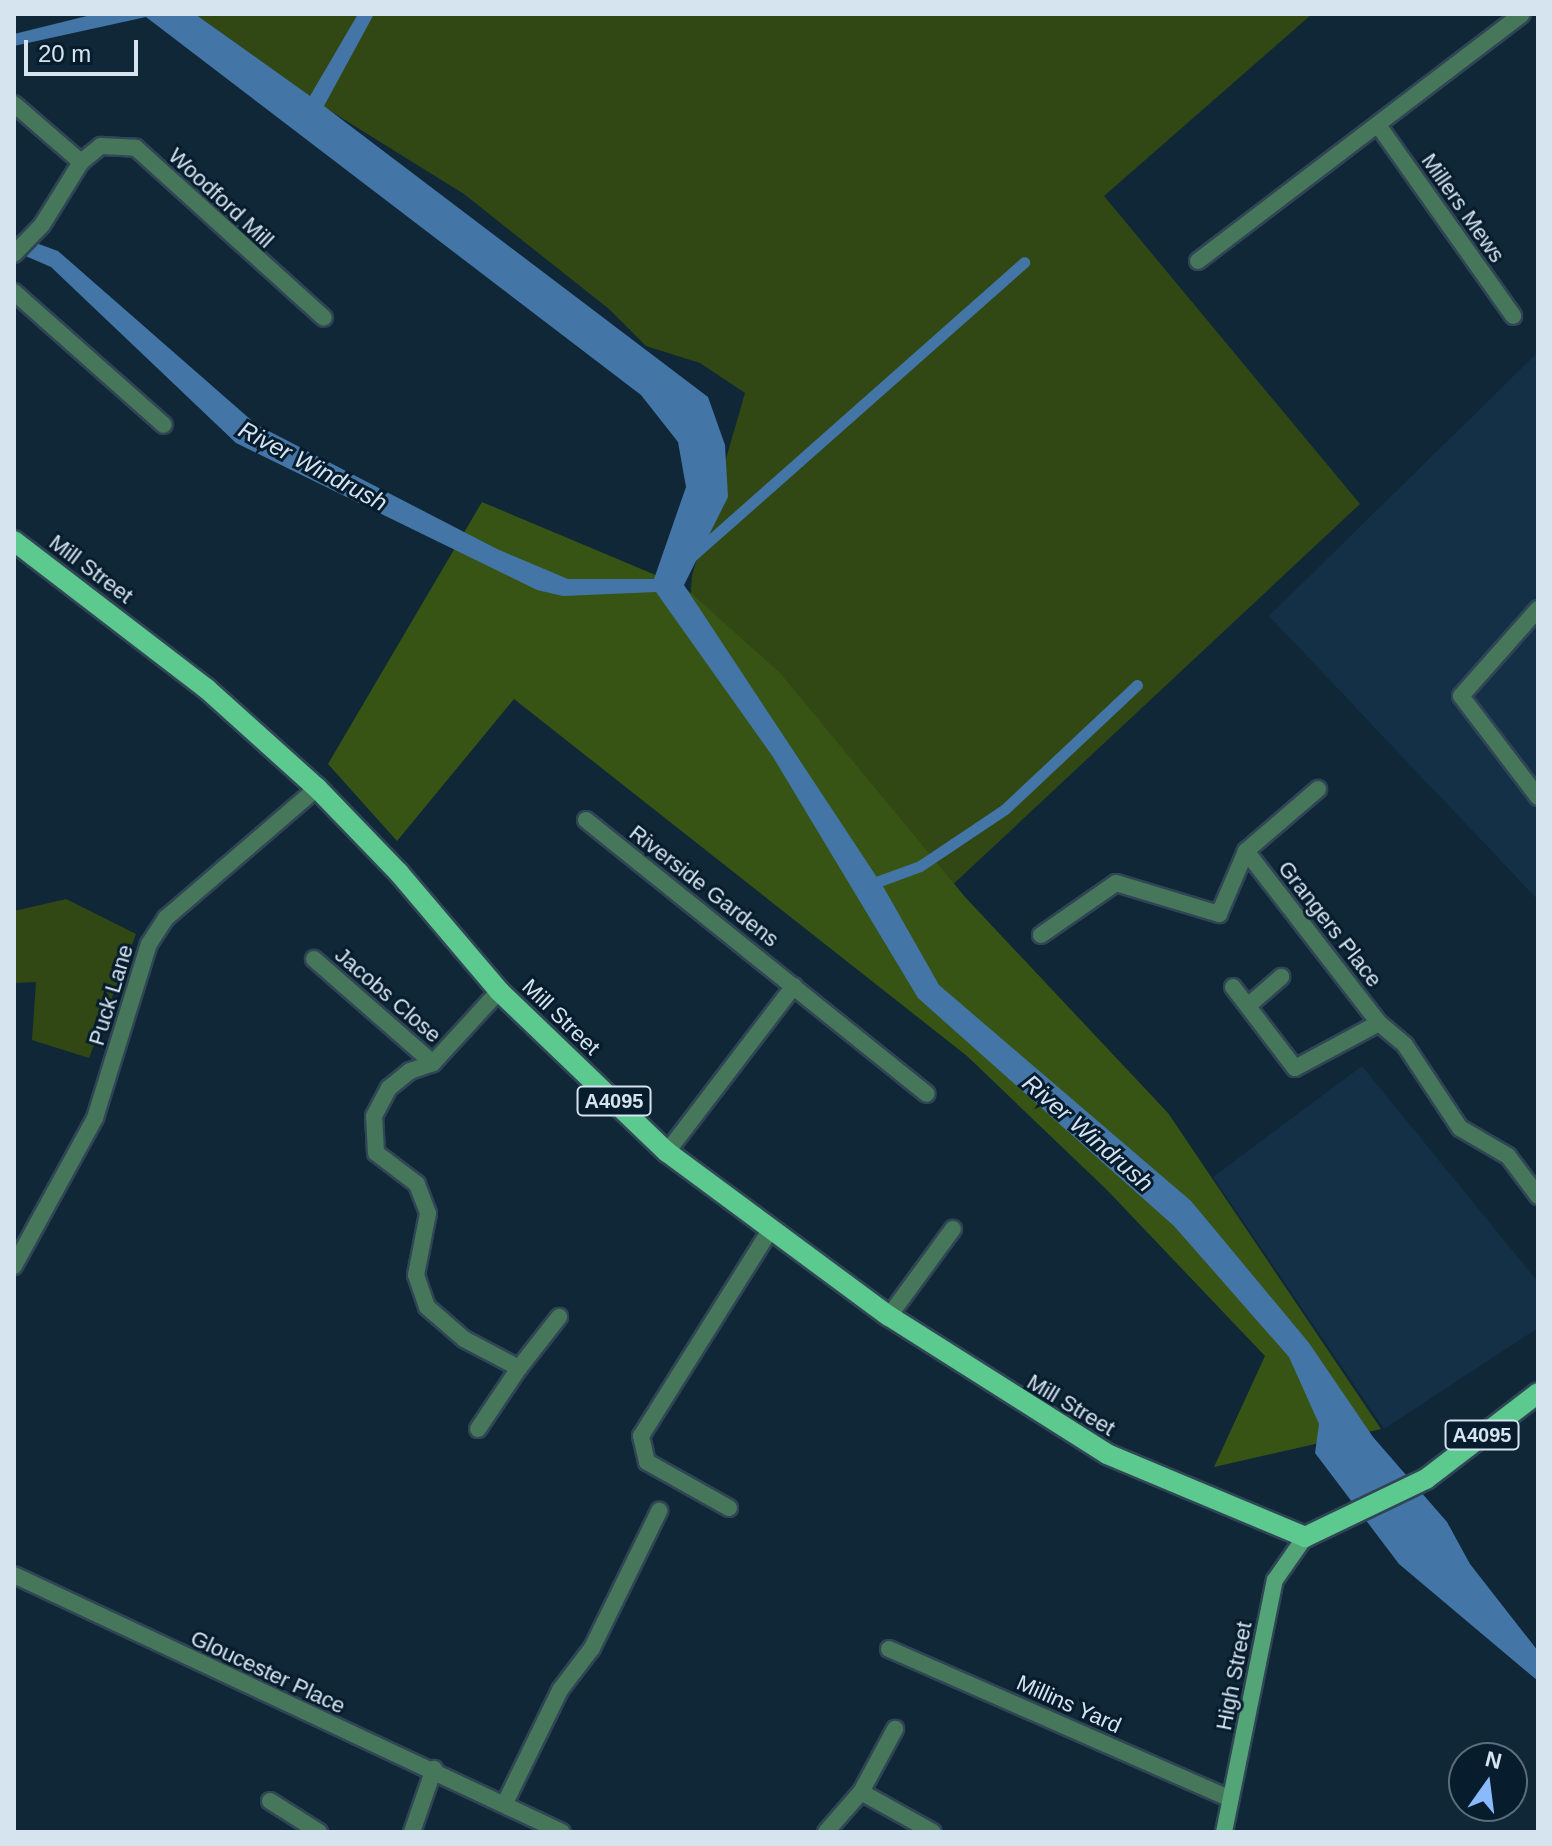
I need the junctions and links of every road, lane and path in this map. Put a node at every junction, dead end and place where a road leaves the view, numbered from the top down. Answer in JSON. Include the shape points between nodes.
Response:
{"nodes":[{"id":1,"x":1522,"y":14,"type":"edge"},
{"id":2,"x":14,"y":104,"type":"edge"},
{"id":3,"x":1378,"y":125,"type":"junction"},
{"id":4,"x":81,"y":162,"type":"junction"},
{"id":5,"x":14,"y":254,"type":"edge"},
{"id":6,"x":1198,"y":261,"type":"dead end"},
{"id":7,"x":14,"y":292,"type":"edge"},
{"id":8,"x":1513,"y":316,"type":"dead end"},
{"id":9,"x":324,"y":318,"type":"dead end"},
{"id":10,"x":164,"y":425,"type":"dead end"},
{"id":11,"x":14,"y":541,"type":"edge"},
{"id":12,"x":1538,"y":609,"type":"edge"},
{"id":13,"x":317,"y":788,"type":"junction"},
{"id":14,"x":1318,"y":789,"type":"dead end"},
{"id":15,"x":1538,"y":797,"type":"edge"},
{"id":16,"x":586,"y":820,"type":"dead end"},
{"id":17,"x":1246,"y":851,"type":"junction"},
{"id":18,"x":1041,"y":935,"type":"dead end"},
{"id":19,"x":314,"y":959,"type":"dead end"},
{"id":20,"x":1281,"y":977,"type":"dead end"},
{"id":21,"x":794,"y":986,"type":"junction"},
{"id":22,"x":1233,"y":987,"type":"dead end"},
{"id":23,"x":499,"y":991,"type":"junction"},
{"id":24,"x":1249,"y":1005,"type":"junction"},
{"id":25,"x":1379,"y":1023,"type":"junction"},
{"id":26,"x":433,"y":1063,"type":"junction"},
{"id":27,"x":927,"y":1094,"type":"dead end"},
{"id":28,"x":667,"y":1152,"type":"junction"},
{"id":29,"x":1538,"y":1196,"type":"edge"},
{"id":30,"x":953,"y":1229,"type":"dead end"},
{"id":31,"x":769,"y":1232,"type":"junction"},
{"id":32,"x":14,"y":1266,"type":"edge"},
{"id":33,"x":889,"y":1316,"type":"junction"},
{"id":34,"x":559,"y":1317,"type":"dead end"},
{"id":35,"x":519,"y":1368,"type":"junction"},
{"id":36,"x":1538,"y":1393,"type":"edge"},
{"id":37,"x":478,"y":1429,"type":"dead end"},
{"id":38,"x":729,"y":1508,"type":"dead end"},
{"id":39,"x":659,"y":1511,"type":"dead end"},
{"id":40,"x":1305,"y":1537,"type":"junction"},
{"id":41,"x":14,"y":1575,"type":"edge"},
{"id":42,"x":889,"y":1649,"type":"dead end"},
{"id":43,"x":895,"y":1729,"type":"dead end"},
{"id":44,"x":434,"y":1769,"type":"junction"},
{"id":45,"x":861,"y":1792,"type":"junction"},
{"id":46,"x":1231,"y":1799,"type":"junction"},
{"id":47,"x":270,"y":1801,"type":"dead end"},
{"id":48,"x":505,"y":1803,"type":"junction"},
{"id":49,"x":319,"y":1832,"type":"edge"},
{"id":50,"x":412,"y":1832,"type":"edge"},
{"id":51,"x":562,"y":1832,"type":"edge"},
{"id":52,"x":826,"y":1832,"type":"edge"},
{"id":53,"x":933,"y":1832,"type":"edge"},
{"id":54,"x":1224,"y":1832,"type":"edge"}],
"edges":[{"from":1,"to":3,"type":"street"},
{"from":2,"to":4,"type":"street"},
{"from":3,"to":6,"type":"street"},
{"from":3,"to":8,"type":"street","name":"Millers Mews"},
{"from":4,"to":5,"type":"street","via":[[42,225]]},
{"from":4,"to":9,"type":"street","name":"Woodford Mill","via":[[101,146],[136,148]]},
{"from":7,"to":10,"type":"street"},
{"from":11,"to":13,"type":"main road","name":"Mill Street","number":"A4095","via":[[207,689]]},
{"from":12,"to":15,"type":"street","via":[[1461,696]]},
{"from":13,"to":23,"type":"main road","name":"Mill Street","number":"A4095","via":[[399,873]]},
{"from":13,"to":32,"type":"street","name":"Puck Lane","via":[[166,918],[149,944],[95,1118]]},
{"from":14,"to":17,"type":"street","name":"Grangers Place"},
{"from":16,"to":21,"type":"street","name":"Riverside Gardens"},
{"from":17,"to":18,"type":"street","name":"Grangers Place","via":[[1219,914],[1116,883]]},
{"from":17,"to":25,"type":"street","name":"Grangers Place"},
{"from":19,"to":26,"type":"street","name":"Jacobs Close"},
{"from":20,"to":24,"type":"street"},
{"from":21,"to":27,"type":"street","name":"Riverside Gardens"},
{"from":21,"to":28,"type":"street"},
{"from":22,"to":24,"type":"street","name":"Grangers Place"},
{"from":23,"to":26,"type":"street","name":"Jacobs Close"},
{"from":23,"to":28,"type":"main road","name":"Mill Street","number":"A4095"},
{"from":24,"to":25,"type":"street","name":"Grangers Place","via":[[1295,1068]]},
{"from":25,"to":29,"type":"street","name":"Grangers Place","via":[[1405,1045],[1460,1128],[1508,1156]]},
{"from":26,"to":35,"type":"street","name":"Jacobs Close","via":[[410,1071],[389,1088],[374,1116],[376,1153],[417,1184],[428,1213],[416,1275],[427,1307],[464,1339]]},
{"from":28,"to":31,"type":"main road","name":"Mill Street","number":"A4095"},
{"from":30,"to":33,"type":"street"},
{"from":31,"to":33,"type":"main road","name":"Mill Street","number":"A4095"},
{"from":31,"to":38,"type":"street","via":[[641,1436],[647,1462]]},
{"from":33,"to":40,"type":"main road","name":"Mill Street","number":"A4095","via":[[1107,1454]]},
{"from":34,"to":35,"type":"street"},
{"from":35,"to":37,"type":"street"},
{"from":36,"to":40,"type":"main road","number":"A4095","via":[[1426,1479]]},
{"from":39,"to":48,"type":"street","via":[[592,1648],[560,1690]]},
{"from":40,"to":46,"type":"street","name":"High Street","via":[[1275,1580]]},
{"from":41,"to":44,"type":"street","name":"Gloucester Place"},
{"from":42,"to":46,"type":"street","name":"Millins Yard"},
{"from":43,"to":45,"type":"street"},
{"from":44,"to":48,"type":"street","name":"Gloucester Place"},
{"from":44,"to":50,"type":"street"},
{"from":45,"to":52,"type":"street"},
{"from":45,"to":53,"type":"street"},
{"from":46,"to":54,"type":"street","name":"High Street"},
{"from":47,"to":49,"type":"street"},
{"from":48,"to":51,"type":"street","name":"Gloucester Place"}]}
